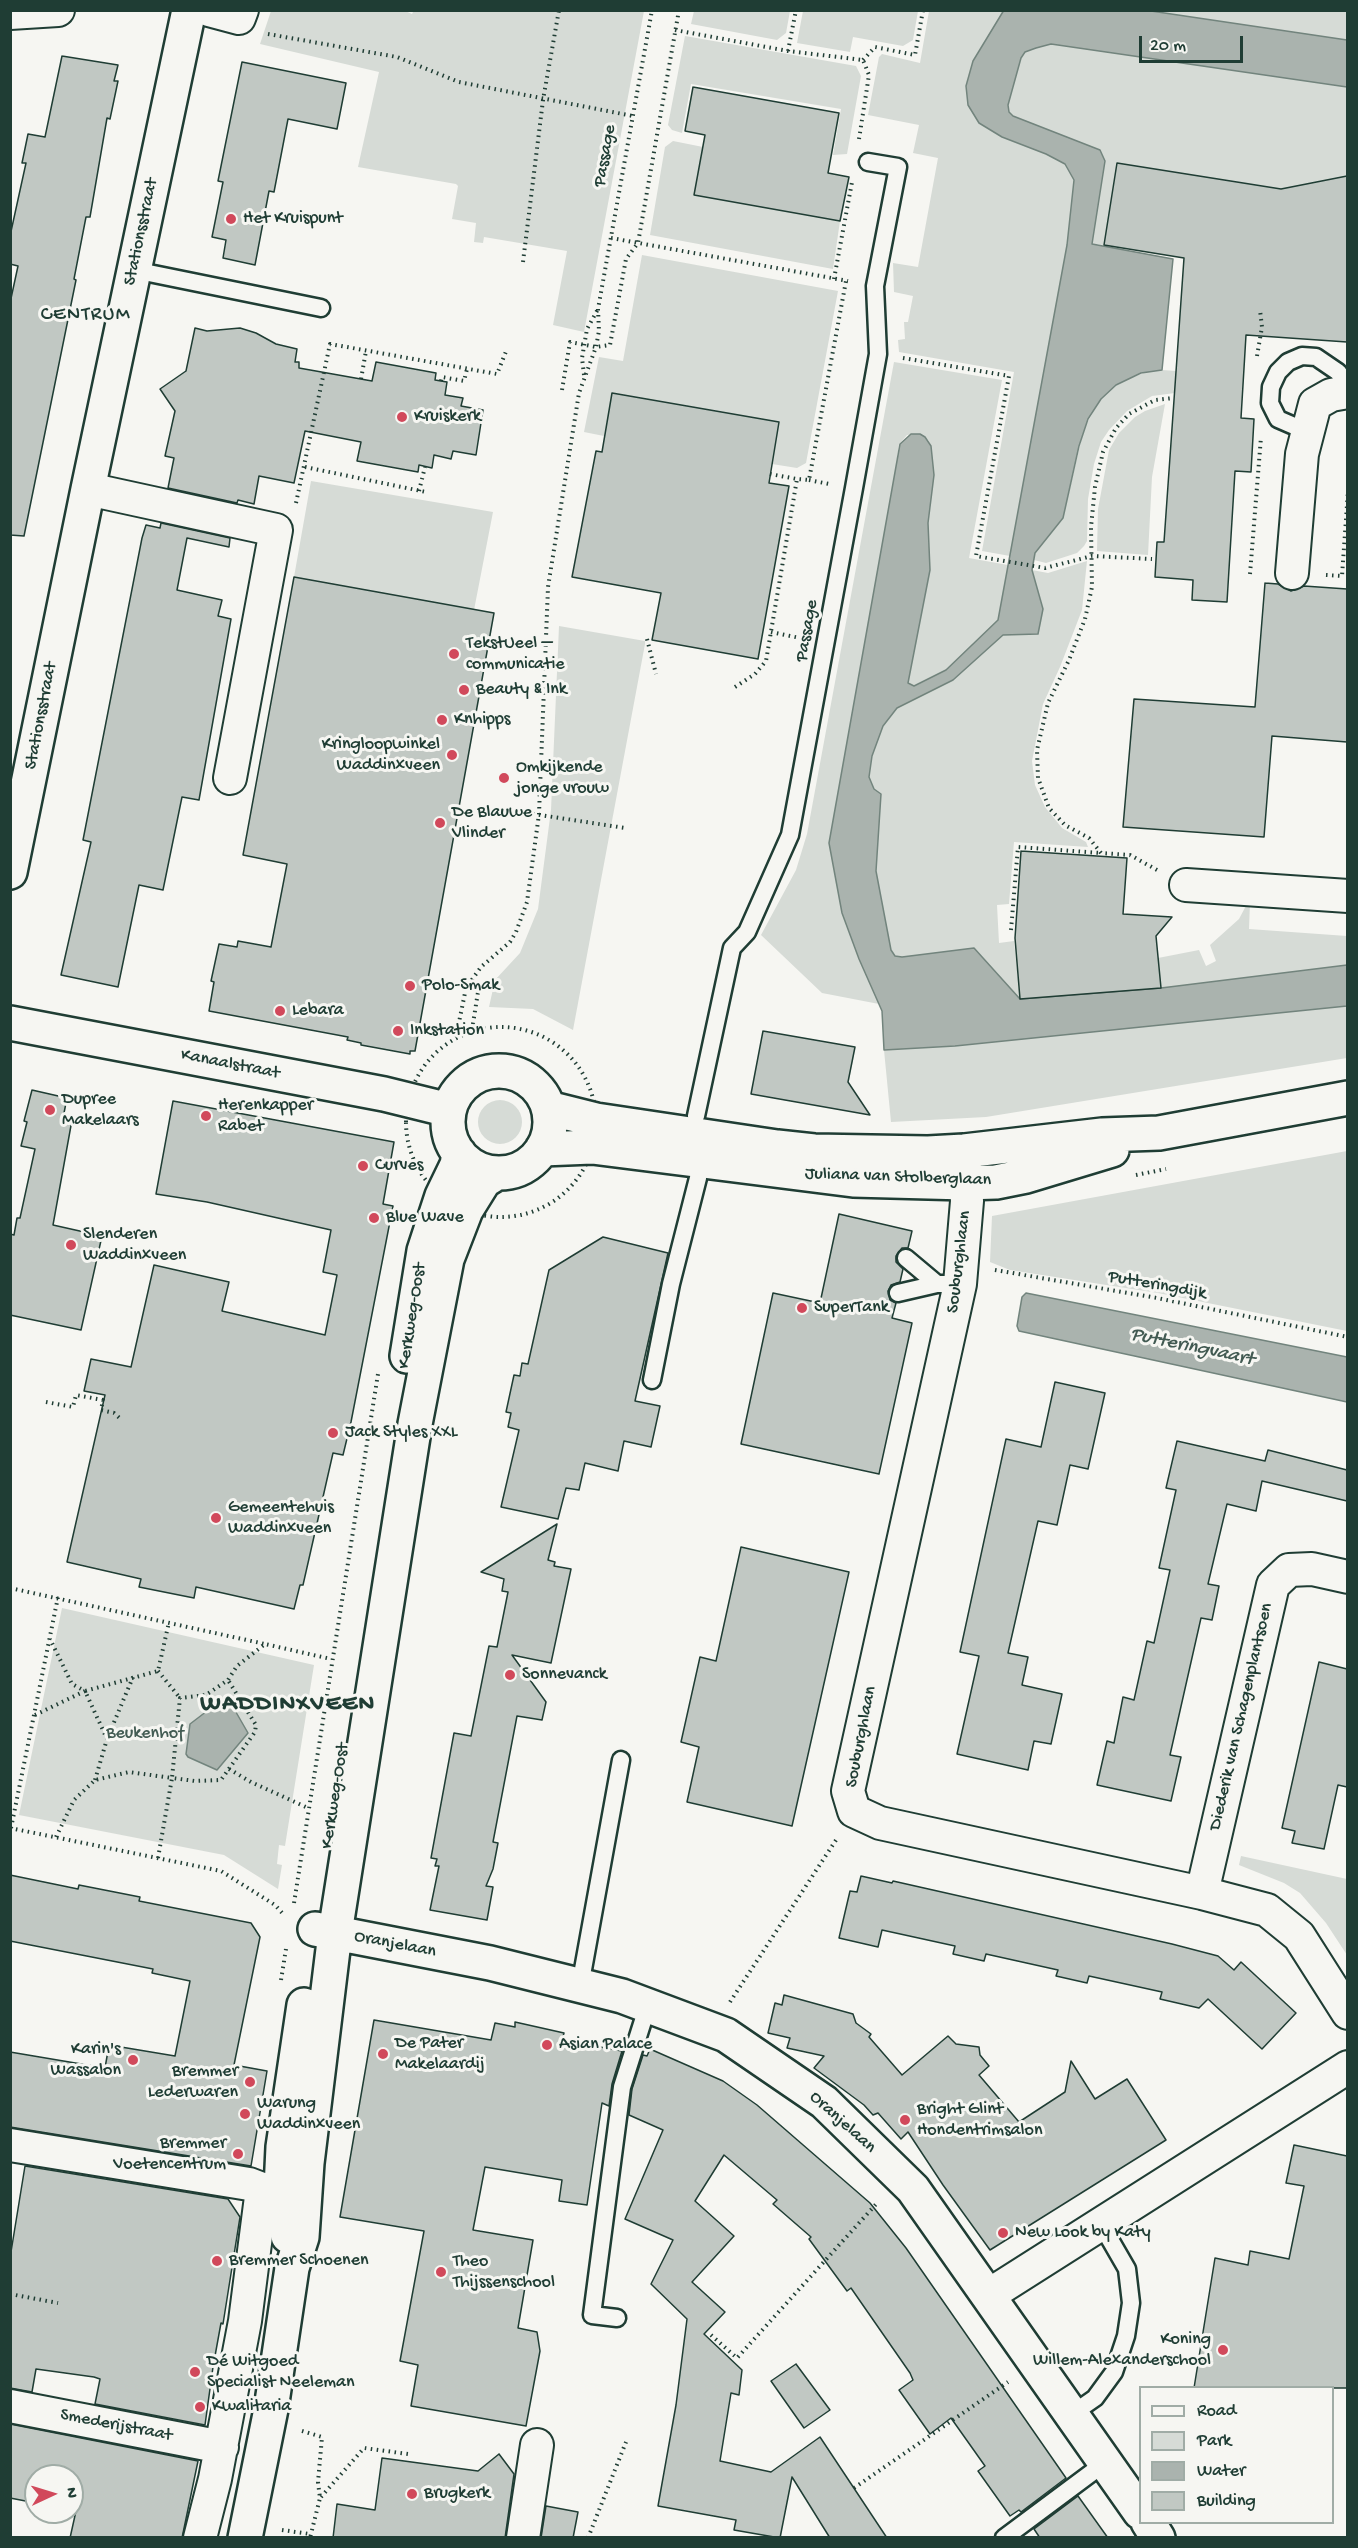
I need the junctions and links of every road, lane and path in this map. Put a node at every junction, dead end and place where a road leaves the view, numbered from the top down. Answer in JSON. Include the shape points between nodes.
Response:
{"nodes":[{"id":1,"x":58,"y":10,"type":"edge"},
{"id":2,"x":189,"y":10,"type":"edge"},
{"id":3,"x":209,"y":10,"type":"edge"},
{"id":4,"x":559,"y":10,"type":"edge"},
{"id":5,"x":652,"y":10,"type":"edge"},
{"id":6,"x":679,"y":10,"type":"edge"},
{"id":7,"x":796,"y":10,"type":"edge"},
{"id":8,"x":923,"y":10,"type":"edge"},
{"id":9,"x":10,"y":13,"type":"edge"},
{"id":10,"x":241,"y":14,"type":"edge"},
{"id":11,"x":675,"y":30,"type":"junction"},
{"id":12,"x":788,"y":51,"type":"junction"},
{"id":13,"x":863,"y":60,"type":"junction"},
{"id":14,"x":543,"y":100,"type":"junction"},
{"id":15,"x":633,"y":116,"type":"junction"},
{"id":16,"x":857,"y":149,"type":"dead end"},
{"id":17,"x":868,"y":162,"type":"dead end"},
{"id":18,"x":852,"y":177,"type":"dead end"},
{"id":19,"x":611,"y":238,"type":"junction"},
{"id":20,"x":638,"y":243,"type":"junction"},
{"id":21,"x":523,"y":262,"type":"dead end"},
{"id":22,"x":134,"y":270,"type":"junction"},
{"id":23,"x":834,"y":279,"type":"junction"},
{"id":24,"x":846,"y":281,"type":"junction"},
{"id":25,"x":875,"y":286,"type":"junction"},
{"id":26,"x":321,"y":308,"type":"dead end"},
{"id":27,"x":598,"y":309,"type":"junction"},
{"id":28,"x":585,"y":345,"type":"junction"},
{"id":29,"x":596,"y":347,"type":"junction"},
{"id":30,"x":507,"y":349,"type":"dead end"},
{"id":31,"x":366,"y":351,"type":"junction"},
{"id":32,"x":878,"y":354,"type":"junction"},
{"id":33,"x":467,"y":369,"type":"junction"},
{"id":34,"x":585,"y":376,"type":"junction"},
{"id":35,"x":361,"y":379,"type":"dead end"},
{"id":36,"x":441,"y":381,"type":"dead end"},
{"id":37,"x":1347,"y":386,"type":"edge"},
{"id":38,"x":562,"y":390,"type":"dead end"},
{"id":39,"x":1347,"y":392,"type":"edge"},
{"id":40,"x":1174,"y":398,"type":"dead end"},
{"id":41,"x":1261,"y":426,"type":"dead end"},
{"id":42,"x":1308,"y":432,"type":"junction"},
{"id":43,"x":425,"y":466,"type":"dead end"},
{"id":44,"x":305,"y":467,"type":"junction"},
{"id":45,"x":770,"y":474,"type":"dead end"},
{"id":46,"x":797,"y":479,"type":"junction"},
{"id":47,"x":88,"y":489,"type":"junction"},
{"id":48,"x":419,"y":491,"type":"junction"},
{"id":49,"x":1347,"y":491,"type":"edge"},
{"id":50,"x":426,"y":492,"type":"dead end"},
{"id":51,"x":276,"y":530,"type":"junction"},
{"id":52,"x":1092,"y":556,"type":"junction"},
{"id":53,"x":1152,"y":559,"type":"dead end"},
{"id":54,"x":1292,"y":573,"type":"joint"},
{"id":55,"x":1250,"y":574,"type":"dead end"},
{"id":56,"x":647,"y":639,"type":"dead end"},
{"id":57,"x":656,"y":674,"type":"dead end"},
{"id":58,"x":735,"y":687,"type":"dead end"},
{"id":59,"x":230,"y":778,"type":"dead end"},
{"id":60,"x":527,"y":813,"type":"dead end"},
{"id":61,"x":539,"y":814,"type":"junction"},
{"id":62,"x":625,"y":828,"type":"dead end"},
{"id":63,"x":1101,"y":853,"type":"junction"},
{"id":64,"x":10,"y":872,"type":"edge"},
{"id":65,"x":1186,"y":885,"type":"joint"},
{"id":66,"x":1347,"y":896,"type":"edge"},
{"id":67,"x":1011,"y":930,"type":"dead end"},
{"id":68,"x":476,"y":977,"type":"junction"},
{"id":69,"x":10,"y":1023,"type":"edge"},
{"id":70,"x":472,"y":1030,"type":"junction"},
{"id":71,"x":456,"y":1037,"type":"junction"},
{"id":72,"x":592,"y":1095,"type":"dead end"},
{"id":73,"x":1347,"y":1098,"type":"edge"},
{"id":74,"x":408,"y":1100,"type":"junction"},
{"id":75,"x":548,"y":1108,"type":"junction"},
{"id":76,"x":449,"y":1110,"type":"junction"},
{"id":77,"x":1159,"y":1133,"type":"junction"},
{"id":78,"x":699,"y":1148,"type":"junction"},
{"id":79,"x":542,"y":1149,"type":"junction"},
{"id":80,"x":964,"y":1151,"type":"junction"},
{"id":81,"x":459,"y":1153,"type":"junction"},
{"id":82,"x":417,"y":1167,"type":"dead end"},
{"id":83,"x":584,"y":1167,"type":"dead end"},
{"id":84,"x":775,"y":1169,"type":"junction"},
{"id":85,"x":497,"y":1173,"type":"junction"},
{"id":86,"x":416,"y":1178,"type":"dead end"},
{"id":87,"x":966,"y":1183,"type":"junction"},
{"id":88,"x":498,"y":1217,"type":"dead end"},
{"id":89,"x":906,"y":1258,"type":"dead end"},
{"id":90,"x":953,"y":1277,"type":"junction"},
{"id":91,"x":898,"y":1293,"type":"dead end"},
{"id":92,"x":1347,"y":1337,"type":"edge"},
{"id":93,"x":380,"y":1366,"type":"dead end"},
{"id":94,"x":652,"y":1380,"type":"dead end"},
{"id":95,"x":103,"y":1395,"type":"dead end"},
{"id":96,"x":101,"y":1400,"type":"junction"},
{"id":97,"x":46,"y":1402,"type":"dead end"},
{"id":98,"x":123,"y":1420,"type":"dead end"},
{"id":99,"x":1347,"y":1577,"type":"edge"},
{"id":100,"x":10,"y":1588,"type":"edge"},
{"id":101,"x":58,"y":1597,"type":"junction"},
{"id":102,"x":169,"y":1622,"type":"junction"},
{"id":103,"x":50,"y":1639,"type":"junction"},
{"id":104,"x":265,"y":1644,"type":"junction"},
{"id":105,"x":331,"y":1659,"type":"junction"},
{"id":106,"x":158,"y":1671,"type":"junction"},
{"id":107,"x":133,"y":1677,"type":"junction"},
{"id":108,"x":228,"y":1680,"type":"junction"},
{"id":109,"x":85,"y":1691,"type":"junction"},
{"id":110,"x":180,"y":1698,"type":"junction"},
{"id":111,"x":34,"y":1715,"type":"junction"},
{"id":112,"x":107,"y":1739,"type":"junction"},
{"id":113,"x":621,"y":1760,"type":"dead end"},
{"id":114,"x":229,"y":1769,"type":"junction"},
{"id":115,"x":172,"y":1778,"type":"junction"},
{"id":116,"x":95,"y":1780,"type":"junction"},
{"id":117,"x":308,"y":1808,"type":"junction"},
{"id":118,"x":855,"y":1811,"type":"junction"},
{"id":119,"x":11,"y":1828,"type":"edge"},
{"id":120,"x":56,"y":1837,"type":"junction"},
{"id":121,"x":158,"y":1858,"type":"junction"},
{"id":122,"x":1202,"y":1893,"type":"junction"},
{"id":123,"x":314,"y":1928,"type":"junction"},
{"id":124,"x":280,"y":1986,"type":"dead end"},
{"id":125,"x":580,"y":1986,"type":"junction"},
{"id":126,"x":648,"y":2006,"type":"junction"},
{"id":127,"x":1347,"y":2013,"type":"edge"},
{"id":128,"x":712,"y":2030,"type":"junction"},
{"id":129,"x":1347,"y":2067,"type":"edge"},
{"id":130,"x":10,"y":2145,"type":"edge"},
{"id":131,"x":900,"y":2177,"type":"junction"},
{"id":132,"x":272,"y":2189,"type":"junction"},
{"id":133,"x":1101,"y":2224,"type":"junction"},
{"id":134,"x":292,"y":2268,"type":"junction"},
{"id":135,"x":10,"y":2294,"type":"edge"},
{"id":136,"x":989,"y":2295,"type":"junction"},
{"id":137,"x":58,"y":2303,"type":"dead end"},
{"id":138,"x":617,"y":2318,"type":"dead end"},
{"id":139,"x":711,"y":2335,"type":"dead end"},
{"id":140,"x":1035,"y":2363,"type":"junction"},
{"id":141,"x":10,"y":2406,"type":"edge"},
{"id":142,"x":1072,"y":2414,"type":"junction"},
{"id":143,"x":302,"y":2431,"type":"dead end"},
{"id":144,"x":626,"y":2442,"type":"dead end"},
{"id":145,"x":537,"y":2445,"type":"dead end"},
{"id":146,"x":222,"y":2447,"type":"junction"},
{"id":147,"x":408,"y":2454,"type":"dead end"},
{"id":148,"x":1106,"y":2462,"type":"junction"},
{"id":149,"x":854,"y":2488,"type":"dead end"},
{"id":150,"x":320,"y":2498,"type":"junction"},
{"id":151,"x":1139,"y":2511,"type":"edge"},
{"id":152,"x":1149,"y":2524,"type":"edge"},
{"id":153,"x":282,"y":2530,"type":"dead end"},
{"id":154,"x":310,"y":2536,"type":"edge"},
{"id":155,"x":200,"y":2538,"type":"edge"},
{"id":156,"x":244,"y":2538,"type":"edge"},
{"id":157,"x":523,"y":2538,"type":"edge"},
{"id":158,"x":588,"y":2538,"type":"edge"},
{"id":159,"x":1004,"y":2538,"type":"edge"},
{"id":160,"x":1158,"y":2538,"type":"edge"}],
"edges":[{"from":1,"to":9,"type":"street"},
{"from":2,"to":22,"type":"main road","name":"Stationsstraat"},
{"from":3,"to":10,"type":"street"},
{"from":4,"to":14,"type":"path"},
{"from":5,"to":15,"type":"path","name":"Passage"},
{"from":6,"to":11,"type":"path"},
{"from":7,"to":12,"type":"path"},
{"from":8,"to":13,"type":"path","via":[[915,55],[875,47]]},
{"from":10,"to":14,"type":"path","via":[[267,34],[397,57],[459,82]]},
{"from":11,"to":12,"type":"path"},
{"from":11,"to":20,"type":"path"},
{"from":12,"to":13,"type":"path"},
{"from":13,"to":16,"type":"path","via":[[869,75]]},
{"from":14,"to":15,"type":"path"},
{"from":14,"to":21,"type":"path"},
{"from":15,"to":19,"type":"path","name":"Passage"},
{"from":17,"to":25,"type":"lane","name":"Passage","via":[[898,167]]},
{"from":18,"to":23,"type":"path"},
{"from":19,"to":20,"type":"path"},
{"from":19,"to":27,"type":"path","name":"Passage"},
{"from":20,"to":23,"type":"path"},
{"from":20,"to":29,"type":"path","via":[[626,259],[610,345]]},
{"from":22,"to":26,"type":"lane"},
{"from":22,"to":47,"type":"main road","name":"Stationsstraat"},
{"from":23,"to":24,"type":"path"},
{"from":24,"to":25,"type":"path"},
{"from":24,"to":46,"type":"path","via":[[809,480]]},
{"from":25,"to":32,"type":"lane","name":"Passage"},
{"from":27,"to":28,"type":"path","name":"Passage","via":[[587,329]]},
{"from":27,"to":29,"type":"path","name":"Passage"},
{"from":28,"to":29,"type":"path"},
{"from":28,"to":34,"type":"path","name":"Passage"},
{"from":28,"to":38,"type":"path","via":[[570,342]]},
{"from":29,"to":34,"type":"path","name":"Passage"},
{"from":30,"to":33,"type":"path","via":[[497,374]]},
{"from":31,"to":33,"type":"path"},
{"from":31,"to":35,"type":"path"},
{"from":31,"to":44,"type":"path","via":[[330,344]]},
{"from":32,"to":52,"type":"path","via":[[1009,376],[976,555],[1045,567]]},
{"from":32,"to":78,"type":"lane","name":"Passage","via":[[790,835],[747,932],[732,948]]},
{"from":33,"to":36,"type":"path","via":[[464,381],[442,376]]},
{"from":34,"to":61,"type":"path","name":"Passage","via":[[548,586]]},
{"from":37,"to":42,"type":"lane","via":[[1338,372],[1316,357],[1302,356],[1278,372],[1271,387],[1270,404],[1278,419]]},
{"from":39,"to":42,"type":"street","via":[[1315,404]]},
{"from":40,"to":52,"type":"path","via":[[1155,400],[1129,414],[1103,452],[1095,487]]},
{"from":41,"to":55,"type":"path"},
{"from":42,"to":54,"type":"street","via":[[1302,454]]},
{"from":43,"to":48,"type":"path"},
{"from":44,"to":48,"type":"path"},
{"from":44,"to":51,"type":"path","via":[[295,506]]},
{"from":45,"to":46,"type":"path"},
{"from":46,"to":58,"type":"path","via":[[766,661]]},
{"from":47,"to":51,"type":"street"},
{"from":47,"to":64,"type":"main road","name":"Stationsstraat"},
{"from":48,"to":50,"type":"path"},
{"from":49,"to":54,"type":"path","via":[[1342,576]]},
{"from":51,"to":59,"type":"street"},
{"from":52,"to":53,"type":"path"},
{"from":52,"to":63,"type":"path","via":[[1092,588],[1085,619],[1048,704],[1037,750],[1038,778],[1049,808],[1065,825],[1089,838]]},
{"from":56,"to":57,"type":"path"},
{"from":60,"to":61,"type":"path"},
{"from":61,"to":62,"type":"path"},
{"from":61,"to":68,"type":"path","name":"Passage","via":[[527,902],[516,932]]},
{"from":63,"to":65,"type":"path","via":[[1130,855]]},
{"from":63,"to":67,"type":"path","via":[[1018,847]]},
{"from":65,"to":66,"type":"street"},
{"from":68,"to":70,"type":"path","via":[[478,992]]},
{"from":68,"to":71,"type":"path","name":"Passage","via":[[466,988]]},
{"from":69,"to":74,"type":"main road","name":"Kanaalstraat"},
{"from":70,"to":71,"type":"path"},
{"from":70,"to":72,"type":"path","via":[[498,1026],[539,1034],[571,1058]]},
{"from":71,"to":74,"type":"path","via":[[426,1063]]},
{"from":73,"to":77,"type":"main road","name":"Juliana van Stolberglaan"},
{"from":74,"to":76,"type":"main road","name":"Kanaalstraat"},
{"from":75,"to":76,"type":"main road","via":[[528,1080],[501,1071],[473,1078],[461,1088]]},
{"from":75,"to":78,"type":"main road","name":"Juliana van Stolberglaan"},
{"from":75,"to":79,"type":"main road","via":[[550,1126]]},
{"from":76,"to":81,"type":"main road","via":[[449,1134]]},
{"from":77,"to":80,"type":"main road","name":"Juliana van Stolberglaan","via":[[1102,1135]]},
{"from":77,"to":87,"type":"main road","name":"Juliana van Stolberglaan","via":[[1026,1176]]},
{"from":78,"to":79,"type":"main road","name":"Juliana van Stolberglaan"},
{"from":78,"to":84,"type":"main road","name":"Juliana van Stolberglaan"},
{"from":78,"to":94,"type":"lane","name":"Passage"},
{"from":79,"to":85,"type":"main road","via":[[525,1166]]},
{"from":80,"to":84,"type":"main road","name":"Juliana van Stolberglaan","via":[[814,1151]]},
{"from":80,"to":87,"type":"street","name":"Souburghlaan"},
{"from":81,"to":85,"type":"main road","via":[[477,1167]]},
{"from":81,"to":123,"type":"main road","name":"Kerkweg-Oost","via":[[424,1251],[417,1283]]},
{"from":82,"to":86,"type":"path"},
{"from":83,"to":88,"type":"path","via":[[565,1192],[550,1202],[517,1216]]},
{"from":84,"to":87,"type":"main road","name":"Juliana van Stolberglaan","via":[[853,1180]]},
{"from":85,"to":123,"type":"main road","name":"Kerkweg-Oost","via":[[484,1181],[466,1210],[447,1259]]},
{"from":87,"to":90,"type":"street","name":"Souburghlaan"},
{"from":89,"to":90,"type":"lane"},
{"from":90,"to":91,"type":"lane"},
{"from":90,"to":92,"type":"path","name":"Putteringdijk","via":[[1157,1298]]},
{"from":90,"to":118,"type":"street","name":"Souburghlaan","via":[[848,1791]]},
{"from":93,"to":105,"type":"path","name":"Kerkweg-Oost"},
{"from":95,"to":96,"type":"path"},
{"from":96,"to":97,"type":"path","via":[[76,1395],[73,1407]]},
{"from":96,"to":98,"type":"path","via":[[101,1410]]},
{"from":99,"to":122,"type":"street","name":"Diederik van Schagenplantsoen","via":[[1312,1569],[1289,1570],[1273,1585]]},
{"from":100,"to":101,"type":"path"},
{"from":101,"to":102,"type":"path"},
{"from":101,"to":103,"type":"path"},
{"from":102,"to":104,"type":"path"},
{"from":102,"to":106,"type":"path"},
{"from":103,"to":109,"type":"path","via":[[72,1684]]},
{"from":103,"to":111,"type":"path"},
{"from":104,"to":105,"type":"path"},
{"from":104,"to":108,"type":"path","via":[[237,1666]]},
{"from":105,"to":117,"type":"path","name":"Kerkweg-Oost"},
{"from":106,"to":107,"type":"path"},
{"from":106,"to":110,"type":"path"},
{"from":107,"to":109,"type":"path"},
{"from":107,"to":112,"type":"path"},
{"from":108,"to":110,"type":"path","via":[[206,1695]]},
{"from":108,"to":114,"type":"path","via":[[256,1725],[252,1739]]},
{"from":109,"to":111,"type":"path"},
{"from":109,"to":112,"type":"path"},
{"from":110,"to":115,"type":"path"},
{"from":111,"to":119,"type":"path"},
{"from":112,"to":116,"type":"path"},
{"from":113,"to":125,"type":"lane"},
{"from":114,"to":115,"type":"path","via":[[221,1780]]},
{"from":114,"to":117,"type":"path"},
{"from":115,"to":116,"type":"path","via":[[129,1772]]},
{"from":115,"to":121,"type":"path"},
{"from":116,"to":120,"type":"path","via":[[74,1800]]},
{"from":117,"to":123,"type":"path","name":"Kerkweg-Oost"},
{"from":118,"to":122,"type":"street","name":"Souburghlaan","via":[[880,1823]]},
{"from":118,"to":128,"type":"path"},
{"from":119,"to":120,"type":"path"},
{"from":120,"to":121,"type":"path"},
{"from":121,"to":123,"type":"path","via":[[221,1871]]},
{"from":122,"to":127,"type":"street","name":"Souburghlaan","via":[[1267,1910],[1299,1936]]},
{"from":123,"to":124,"type":"path","name":"Kerkweg-Oost"},
{"from":123,"to":125,"type":"main road","name":"Oranjelaan","via":[[490,1963]]},
{"from":123,"to":132,"type":"main road","name":"Kerkweg-Oost","via":[[283,2147]]},
{"from":123,"to":134,"type":"main road","name":"Kerkweg-Oost","via":[[307,2163],[302,2237]]},
{"from":125,"to":126,"type":"main road","name":"Oranjelaan"},
{"from":126,"to":128,"type":"main road","name":"Oranjelaan"},
{"from":126,"to":138,"type":"lane","via":[[622,2087],[592,2315]]},
{"from":128,"to":131,"type":"main road","name":"Oranjelaan","via":[[726,2035],[824,2103]]},
{"from":129,"to":133,"type":"street"},
{"from":130,"to":132,"type":"street"},
{"from":131,"to":136,"type":"main road","name":"Oranjelaan","via":[[914,2189]]},
{"from":131,"to":139,"type":"path","via":[[737,2358]]},
{"from":132,"to":134,"type":"main road","name":"Kerkweg-Oost"},
{"from":132,"to":146,"type":"street","name":"Kerkweg-Oost"},
{"from":133,"to":136,"type":"street"},
{"from":133,"to":142,"type":"lane","via":[[1127,2269],[1131,2303],[1126,2336],[1114,2372],[1095,2398]]},
{"from":134,"to":156,"type":"main road","name":"Kerkweg-Oost","via":[[271,2409]]},
{"from":135,"to":137,"type":"path"},
{"from":136,"to":140,"type":"main road","name":"Oranjelaan"},
{"from":140,"to":142,"type":"main road","name":"Oranjelaan"},
{"from":140,"to":149,"type":"path"},
{"from":141,"to":146,"type":"street","name":"Smederijstraat"},
{"from":142,"to":148,"type":"main road","name":"Oranjelaan"},
{"from":143,"to":150,"type":"path","via":[[322,2437]]},
{"from":144,"to":158,"type":"path"},
{"from":145,"to":157,"type":"street"},
{"from":146,"to":155,"type":"street","name":"Kerkweg-Oost"},
{"from":147,"to":150,"type":"path","via":[[364,2448]]},
{"from":148,"to":151,"type":"main road","name":"Oranjelaan"},
{"from":148,"to":159,"type":"lane"},
{"from":150,"to":154,"type":"path"},
{"from":152,"to":160,"type":"main road"},
{"from":153,"to":154,"type":"path"}]}
